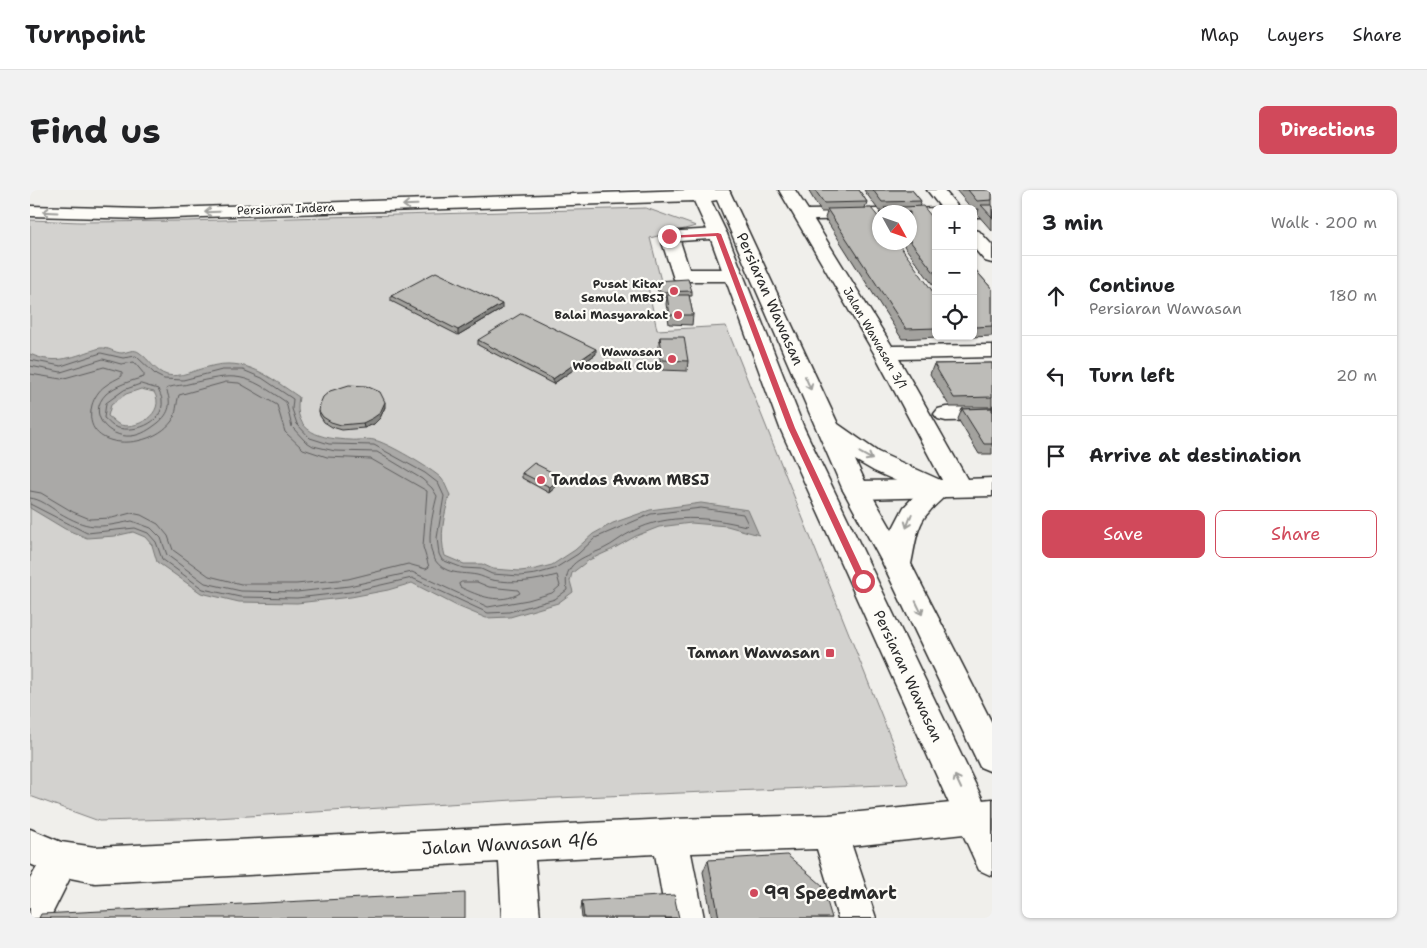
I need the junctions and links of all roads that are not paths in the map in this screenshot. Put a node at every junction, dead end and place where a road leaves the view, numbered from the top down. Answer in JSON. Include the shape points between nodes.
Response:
{"nodes":[{"id":1,"x":487,"y":190,"type":"edge"},
{"id":2,"x":787,"y":190,"type":"edge"},
{"id":3,"x":935,"y":190,"type":"edge"},
{"id":4,"x":722,"y":192,"type":"edge"},
{"id":5,"x":699,"y":193,"type":"edge"},
{"id":6,"x":30,"y":197,"type":"edge"},
{"id":7,"x":633,"y":198,"type":"junction"},
{"id":8,"x":948,"y":205,"type":"edge"},
{"id":9,"x":30,"y":211,"type":"edge"},
{"id":10,"x":977,"y":212,"type":"edge"},
{"id":11,"x":992,"y":212,"type":"edge"},
{"id":12,"x":932,"y":213,"type":"edge"},
{"id":13,"x":872,"y":214,"type":"edge"},
{"id":14,"x":917,"y":214,"type":"edge"},
{"id":15,"x":802,"y":215,"type":"junction"},
{"id":16,"x":718,"y":234,"type":"junction"},
{"id":17,"x":977,"y":240,"type":"edge"},
{"id":18,"x":992,"y":257,"type":"edge"},
{"id":19,"x":734,"y":275,"type":"junction"},
{"id":20,"x":992,"y":351,"type":"edge"},
{"id":21,"x":885,"y":353,"type":"junction"},
{"id":22,"x":992,"y":413,"type":"edge"},
{"id":23,"x":946,"y":414,"type":"dead end"},
{"id":24,"x":828,"y":426,"type":"junction"},
{"id":25,"x":792,"y":428,"type":"junction"},
{"id":26,"x":992,"y":486,"type":"edge"},
{"id":27,"x":949,"y":488,"type":"junction"},
{"id":28,"x":856,"y":490,"type":"junction"},
{"id":29,"x":897,"y":564,"type":"junction"},
{"id":30,"x":855,"y":565,"type":"junction"},
{"id":31,"x":992,"y":757,"type":"edge"},
{"id":32,"x":983,"y":816,"type":"edge"},
{"id":33,"x":829,"y":832,"type":"junction"},
{"id":34,"x":670,"y":836,"type":"junction"},
{"id":35,"x":516,"y":844,"type":"junction"},
{"id":36,"x":45,"y":852,"type":"edge"},
{"id":37,"x":992,"y":858,"type":"edge"},
{"id":38,"x":30,"y":918,"type":"edge"},
{"id":39,"x":521,"y":918,"type":"edge"},
{"id":40,"x":685,"y":918,"type":"edge"},
{"id":41,"x":857,"y":918,"type":"edge"}],
"edges":[{"from":1,"to":6,"type":"main road","name":"Persiaran Indera","via":[[99,199]]},
{"from":2,"to":15,"type":"main road","name":"Jalan Wawasan 3/1"},
{"from":3,"to":8,"type":"main road"},
{"from":4,"to":5,"type":"main road","name":"Persiaran Indera"},
{"from":4,"to":24,"type":"main road","name":"Persiaran Wawasan","one_way":true},
{"from":5,"to":7,"type":"main road","name":"Persiaran Indera"},
{"from":5,"to":16,"type":"main road","name":"Persiaran Wawasan"},
{"from":7,"to":9,"type":"main road","name":"Persiaran Indera","one_way":true,"via":[[142,214]]},
{"from":7,"to":16,"type":"main road","via":[[681,210],[703,221]]},
{"from":10,"to":11,"type":"main road"},
{"from":12,"to":14,"type":"main road"},
{"from":13,"to":15,"type":"main road"},
{"from":15,"to":21,"type":"main road","name":"Jalan Wawasan 3/1"},
{"from":16,"to":19,"type":"main road","name":"Persiaran Wawasan"},
{"from":16,"to":19,"type":"main road","via":[[669,236],[681,275]]},
{"from":17,"to":18,"type":"main road"},
{"from":19,"to":25,"type":"main road","name":"Persiaran Wawasan"},
{"from":20,"to":21,"type":"main road"},
{"from":21,"to":27,"type":"main road","name":"Jalan Wawasan 3/1"},
{"from":22,"to":23,"type":"main road"},
{"from":24,"to":27,"type":"main road","one_way":true,"via":[[850,448],[883,466]]},
{"from":24,"to":28,"type":"main road","name":"Persiaran Wawasan"},
{"from":25,"to":28,"type":"main road","via":[[825,467]]},
{"from":25,"to":30,"type":"main road","name":"Persiaran Wawasan"},
{"from":26,"to":27,"type":"main road"},
{"from":27,"to":28,"type":"main road"},
{"from":27,"to":29,"type":"main road","one_way":true,"via":[[922,501],[910,515]]},
{"from":28,"to":29,"type":"main road","name":"Persiaran Wawasan"},
{"from":28,"to":30,"type":"main road","via":[[843,513]]},
{"from":29,"to":31,"type":"main road","name":"Persiaran Wawasan","one_way":true},
{"from":32,"to":30,"type":"main road","name":"Persiaran Wawasan","one_way":true},
{"from":32,"to":33,"type":"main road","name":"Jalan Wawasan 4/6"},
{"from":32,"to":37,"type":"main road","name":"Persiaran Wawasan"},
{"from":33,"to":34,"type":"main road","name":"Jalan Wawasan 4/6"},
{"from":33,"to":41,"type":"main road"},
{"from":34,"to":35,"type":"main road","name":"Jalan Wawasan 4/6"},
{"from":34,"to":40,"type":"main road"},
{"from":35,"to":36,"type":"main road","name":"Jalan Wawasan 4/6","via":[[95,865]]},
{"from":35,"to":39,"type":"main road"},
{"from":36,"to":38,"type":"main road"}]}
